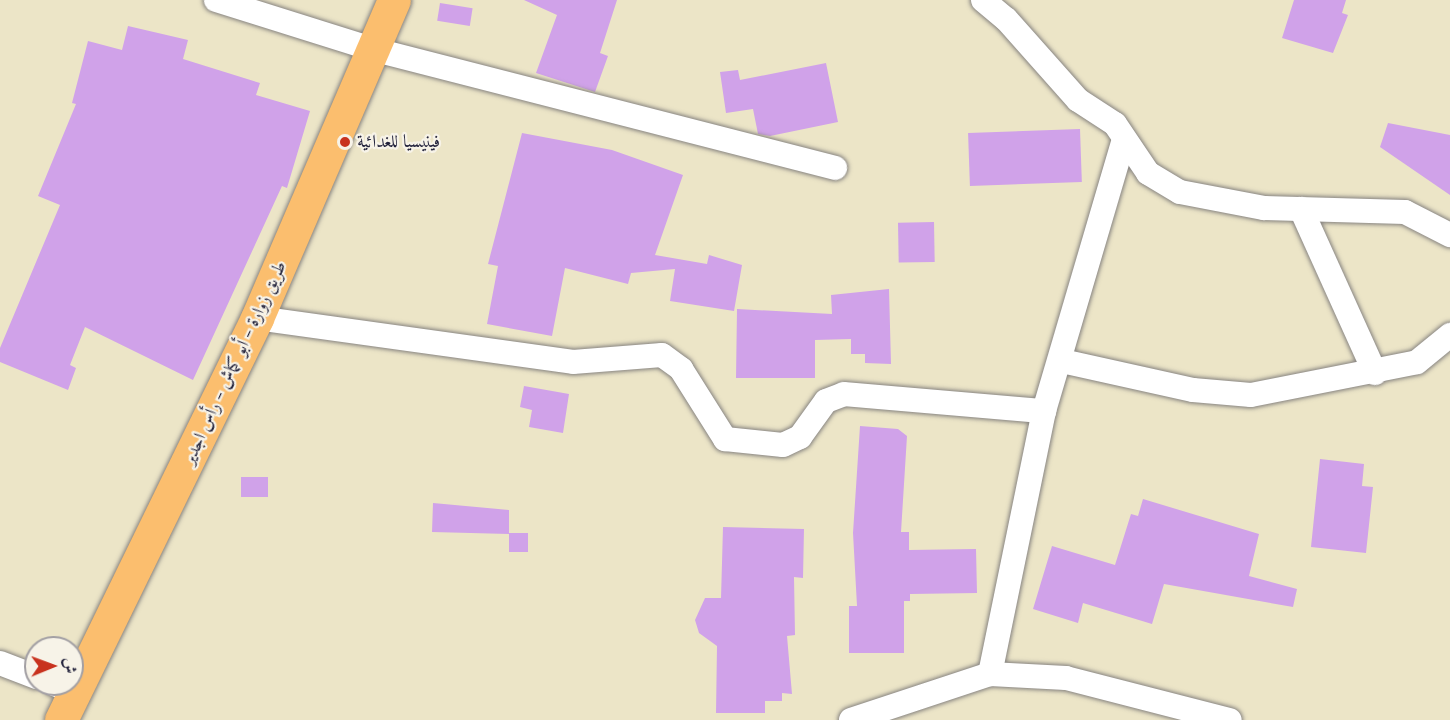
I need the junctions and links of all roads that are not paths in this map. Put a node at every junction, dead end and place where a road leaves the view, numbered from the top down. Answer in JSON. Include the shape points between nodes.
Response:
{"nodes":[{"id":1,"x":216,"y":0,"type":"edge"},
{"id":2,"x":394,"y":0,"type":"edge"},
{"id":3,"x":982,"y":0,"type":"edge"},
{"id":4,"x":376,"y":50,"type":"junction"},
{"id":5,"x":1124,"y":140,"type":"junction"},
{"id":6,"x":835,"y":168,"type":"dead end"},
{"id":7,"x":1301,"y":209,"type":"junction"},
{"id":8,"x":1450,"y":235,"type":"edge"},
{"id":9,"x":257,"y":318,"type":"junction"},
{"id":10,"x":1450,"y":335,"type":"edge"},
{"id":11,"x":1062,"y":362,"type":"junction"},
{"id":12,"x":1375,"y":373,"type":"junction"},
{"id":13,"x":1044,"y":411,"type":"junction"},
{"id":14,"x":0,"y":663,"type":"edge"},
{"id":15,"x":24,"y":672,"type":"edge"},
{"id":16,"x":990,"y":674,"type":"junction"},
{"id":17,"x":63,"y":699,"type":"edge"},
{"id":18,"x":851,"y":720,"type":"edge"},
{"id":19,"x":1230,"y":720,"type":"edge"}],
"edges":[{"from":1,"to":4,"type":"street"},
{"from":2,"to":4,"type":"main road","name":"طريق زوارة - أبو كماش - رأس اجدير"},
{"from":3,"to":5,"type":"street","via":[[1006,19],[1078,100],[1115,124]]},
{"from":4,"to":6,"type":"street"},
{"from":4,"to":9,"type":"main road","name":"طريق زوارة - أبو كماش - رأس اجدير"},
{"from":5,"to":7,"type":"street","via":[[1148,173],[1180,192]]},
{"from":5,"to":11,"type":"street"},
{"from":7,"to":8,"type":"street","via":[[1405,212]]},
{"from":7,"to":12,"type":"street"},
{"from":9,"to":13,"type":"street","via":[[573,362],[662,355],[681,369],[725,439],[783,445],[800,437],[826,401],[844,394]]},
{"from":9,"to":17,"type":"main road","name":"طريق زوارة - أبو كماش - رأس اجدير"},
{"from":10,"to":12,"type":"street","via":[[1417,362]]},
{"from":11,"to":12,"type":"street","via":[[1193,390],[1251,395]]},
{"from":11,"to":13,"type":"street"},
{"from":13,"to":16,"type":"street"},
{"from":14,"to":15,"type":"street"},
{"from":16,"to":18,"type":"street"},
{"from":16,"to":19,"type":"street","via":[[1066,678]]}]}
